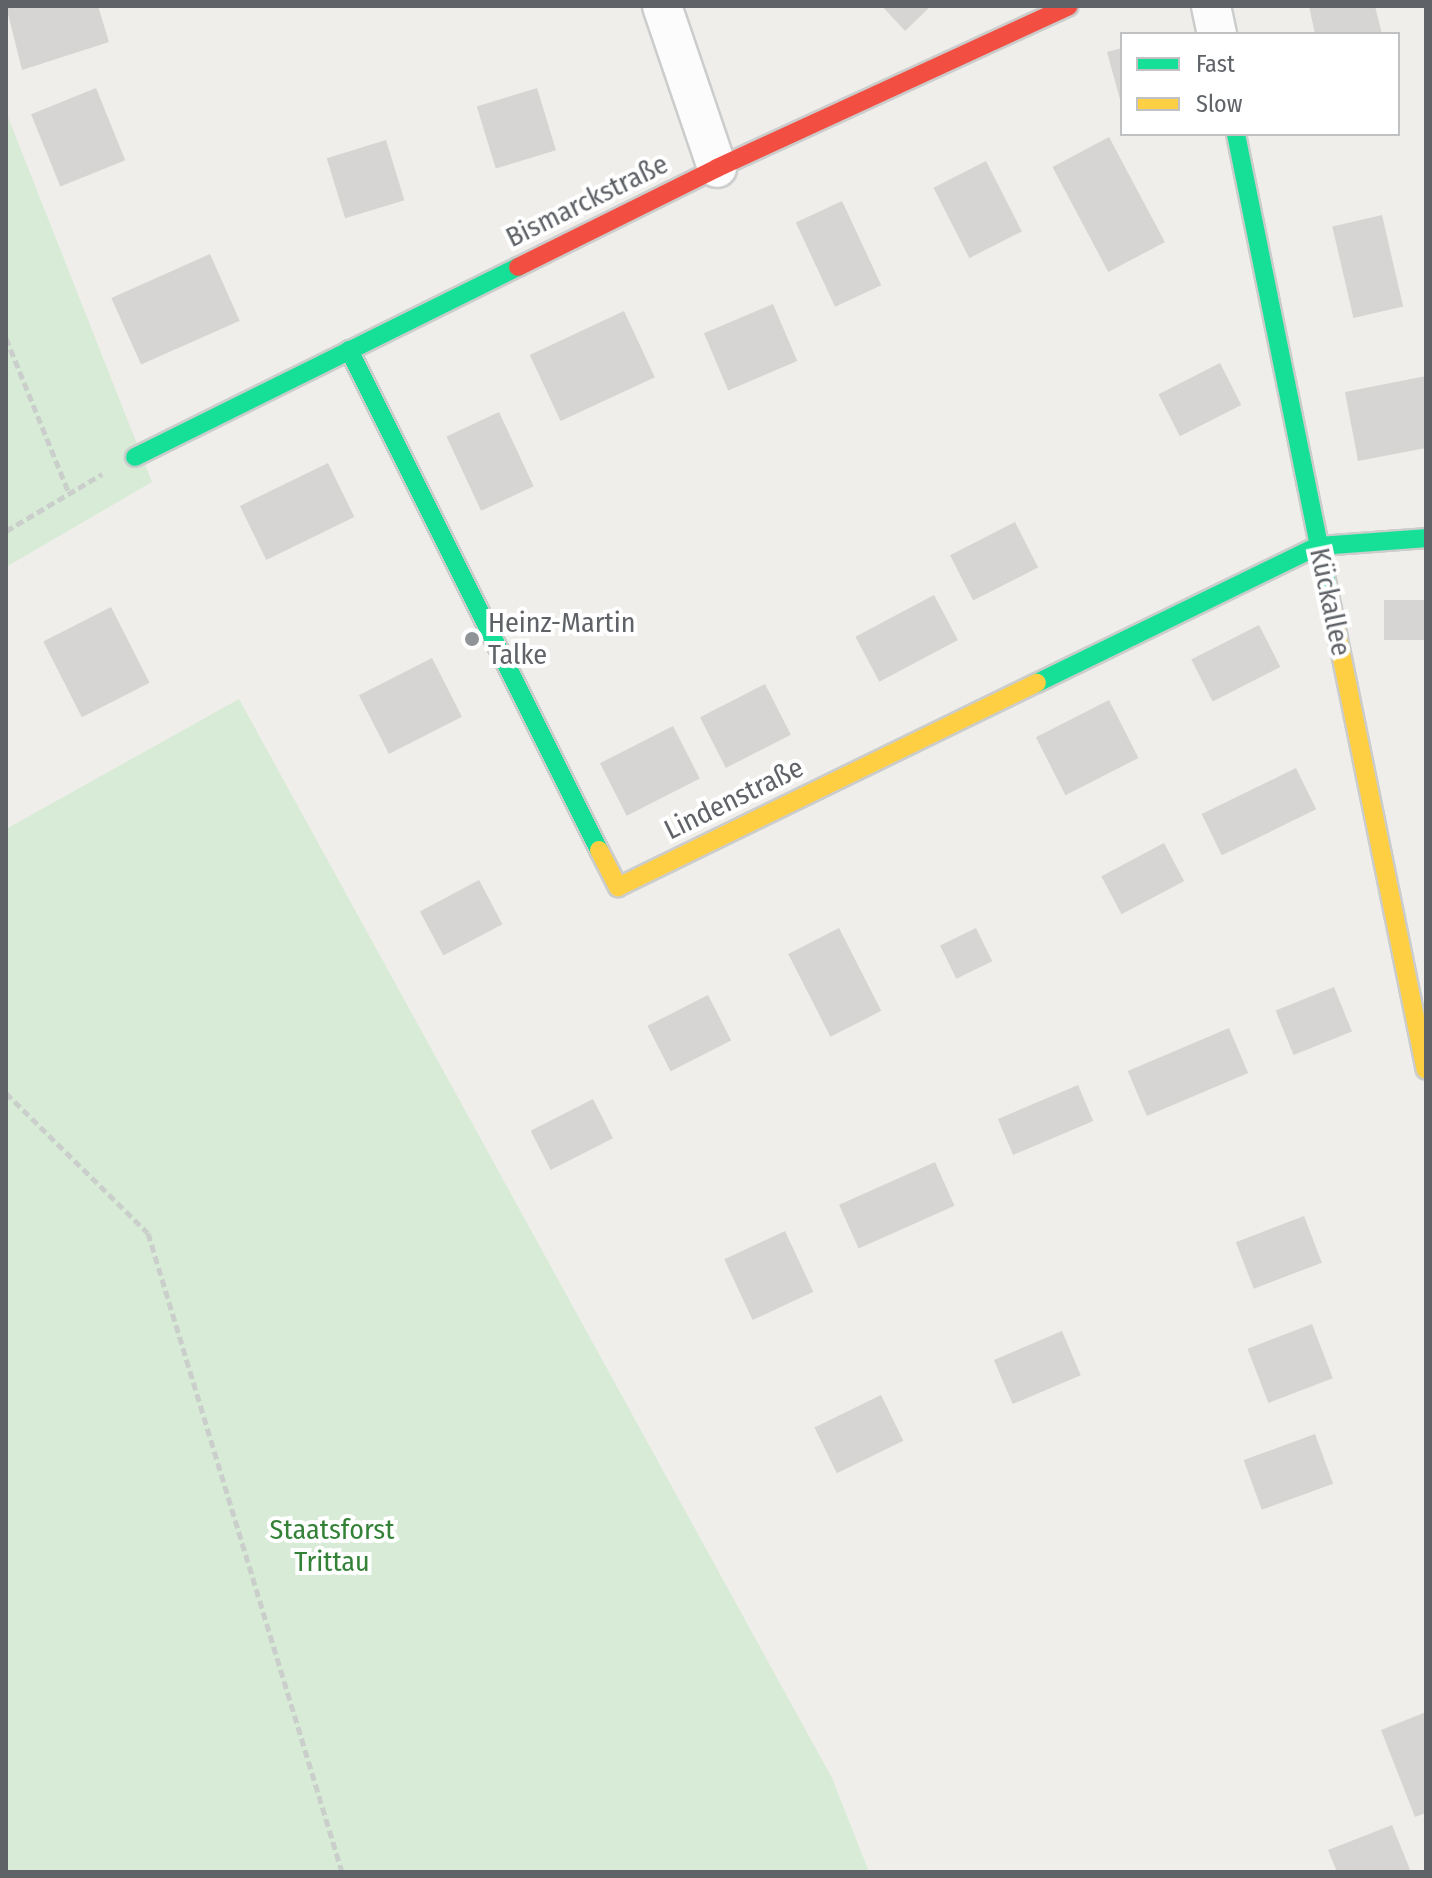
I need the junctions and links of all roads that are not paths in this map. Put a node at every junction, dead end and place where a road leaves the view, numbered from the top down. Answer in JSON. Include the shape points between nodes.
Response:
{"nodes":[{"id":1,"x":662,"y":6,"type":"edge"},
{"id":2,"x":1069,"y":6,"type":"edge"},
{"id":3,"x":1211,"y":6,"type":"edge"},
{"id":4,"x":1217,"y":32,"type":"edge"},
{"id":5,"x":1236,"y":136,"type":"edge"},
{"id":6,"x":717,"y":168,"type":"junction"},
{"id":7,"x":349,"y":350,"type":"junction"},
{"id":8,"x":135,"y":457,"type":"dead end"},
{"id":9,"x":1426,"y":538,"type":"edge"},
{"id":10,"x":1318,"y":546,"type":"junction"},
{"id":11,"x":1426,"y":1069,"type":"edge"}],
"edges":[{"from":1,"to":6,"type":"street"},
{"from":2,"to":6,"type":"street","name":"Bismarckstraße"},
{"from":3,"to":4,"type":"street"},
{"from":5,"to":10,"type":"street","name":"Kückallee"},
{"from":6,"to":7,"type":"street","name":"Bismarckstraße"},
{"from":7,"to":8,"type":"street","name":"Bismarckstraße"},
{"from":7,"to":10,"type":"street","name":"Lindenstraße","via":[[618,887]]},
{"from":9,"to":10,"type":"street","name":"Lindenstraße"},
{"from":10,"to":11,"type":"street","name":"Kückallee"}]}
